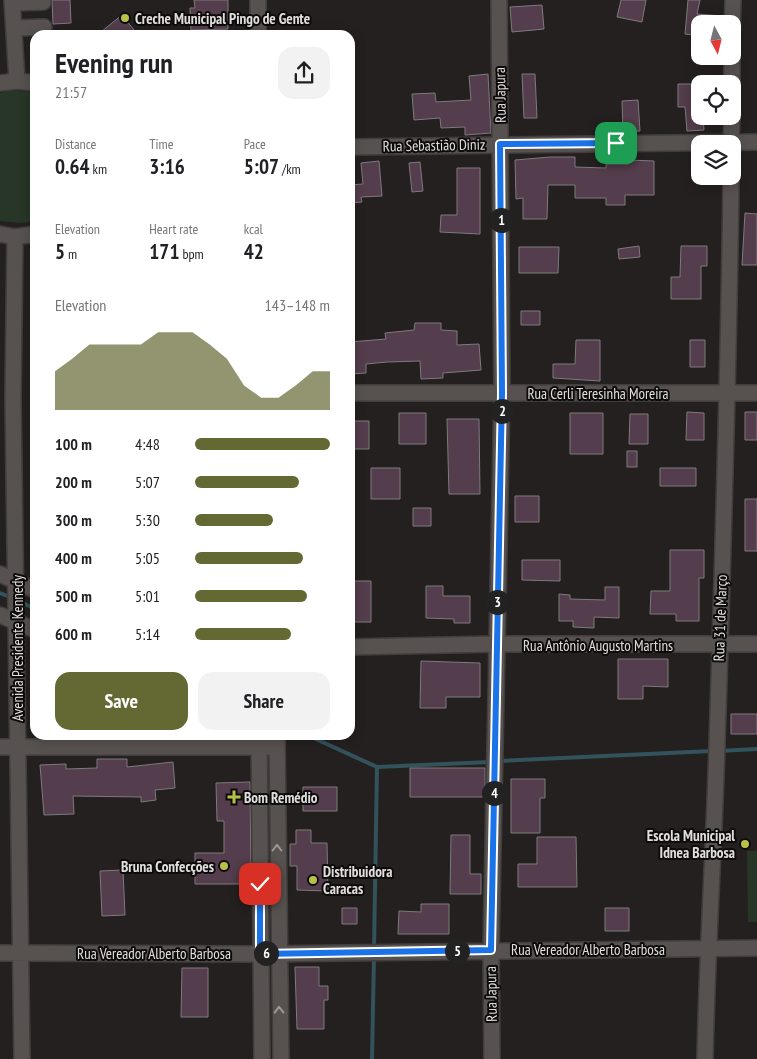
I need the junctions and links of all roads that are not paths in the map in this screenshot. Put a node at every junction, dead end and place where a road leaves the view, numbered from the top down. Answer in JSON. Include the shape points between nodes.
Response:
{"nodes":[{"id":1,"x":258,"y":0,"type":"edge"},
{"id":2,"x":499,"y":0,"type":"edge"},
{"id":3,"x":733,"y":0,"type":"edge"},
{"id":4,"x":12,"y":1,"type":"edge"},
{"id":5,"x":43,"y":2,"type":"dead end"},
{"id":6,"x":733,"y":15,"type":"edge"},
{"id":7,"x":44,"y":27,"type":"dead end"},
{"id":8,"x":14,"y":28,"type":"junction"},
{"id":9,"x":258,"y":30,"type":"edge"},
{"id":10,"x":17,"y":81,"type":"junction"},
{"id":11,"x":30,"y":82,"type":"edge"},
{"id":12,"x":0,"y":83,"type":"edge"},
{"id":13,"x":757,"y":142,"type":"edge"},
{"id":14,"x":691,"y":143,"type":"edge"},
{"id":15,"x":741,"y":143,"type":"edge"},
{"id":16,"x":500,"y":144,"type":"junction"},
{"id":17,"x":355,"y":147,"type":"edge"},
{"id":18,"x":731,"y":185,"type":"edge"},
{"id":19,"x":30,"y":234,"type":"edge"},
{"id":20,"x":7,"y":235,"type":"edge"},
{"id":21,"x":355,"y":393,"type":"edge"},
{"id":22,"x":502,"y":393,"type":"junction"},
{"id":23,"x":728,"y":393,"type":"junction"},
{"id":24,"x":757,"y":393,"type":"edge"},
{"id":25,"x":0,"y":574,"type":"edge"},
{"id":26,"x":17,"y":582,"type":"junction"},
{"id":27,"x":30,"y":588,"type":"edge"},
{"id":28,"x":0,"y":615,"type":"edge"},
{"id":29,"x":17,"y":623,"type":"junction"},
{"id":30,"x":30,"y":628,"type":"edge"},
{"id":31,"x":496,"y":644,"type":"junction"},
{"id":32,"x":757,"y":644,"type":"edge"},
{"id":33,"x":355,"y":646,"type":"edge"},
{"id":34,"x":719,"y":646,"type":"junction"},
{"id":35,"x":259,"y":741,"type":"edge"},
{"id":36,"x":277,"y":741,"type":"edge"},
{"id":37,"x":0,"y":747,"type":"edge"},
{"id":38,"x":17,"y":747,"type":"junction"},
{"id":39,"x":707,"y":948,"type":"junction"},
{"id":40,"x":757,"y":948,"type":"edge"},
{"id":41,"x":491,"y":950,"type":"junction"},
{"id":42,"x":20,"y":952,"type":"junction"},
{"id":43,"x":0,"y":953,"type":"edge"},
{"id":44,"x":278,"y":953,"type":"junction"},
{"id":45,"x":260,"y":954,"type":"junction"},
{"id":46,"x":22,"y":1059,"type":"edge"},
{"id":47,"x":262,"y":1059,"type":"edge"},
{"id":48,"x":281,"y":1059,"type":"edge"},
{"id":49,"x":492,"y":1059,"type":"edge"},
{"id":50,"x":705,"y":1059,"type":"edge"}],
"edges":[{"from":1,"to":9,"type":"street"},
{"from":2,"to":16,"type":"street","name":"Rua Japura"},
{"from":3,"to":6,"type":"street"},
{"from":4,"to":5,"type":"street"},
{"from":4,"to":8,"type":"street"},
{"from":7,"to":8,"type":"street"},
{"from":8,"to":10,"type":"street"},
{"from":10,"to":11,"type":"street"},
{"from":10,"to":12,"type":"street"},
{"from":13,"to":15,"type":"street","name":"Rua Sebastião Diniz"},
{"from":14,"to":16,"type":"street","name":"Rua Sebastião Diniz"},
{"from":16,"to":17,"type":"street","name":"Rua Sebastião Diniz"},
{"from":16,"to":22,"type":"street","name":"Rua Japura"},
{"from":18,"to":23,"type":"street","name":"Rua 31 de Março"},
{"from":19,"to":20,"type":"street"},
{"from":20,"to":26,"type":"street","name":"Avenida Presidente Kennedy"},
{"from":21,"to":22,"type":"street","name":"Rua Cerli Teresinha Moreira"},
{"from":22,"to":23,"type":"street","name":"Rua Cerli Teresinha Moreira"},
{"from":22,"to":31,"type":"street","name":"Rua Japura"},
{"from":23,"to":24,"type":"street","name":"Rua Cerli Teresinha Moreira"},
{"from":23,"to":34,"type":"street","name":"Rua 31 de Março"},
{"from":25,"to":26,"type":"street"},
{"from":26,"to":27,"type":"street"},
{"from":26,"to":29,"type":"street","name":"Avenida Presidente Kennedy"},
{"from":28,"to":29,"type":"street"},
{"from":29,"to":30,"type":"street"},
{"from":29,"to":38,"type":"street","name":"Avenida Presidente Kennedy"},
{"from":31,"to":33,"type":"street","name":"Rua Antônio Augusto Martins"},
{"from":31,"to":34,"type":"street","name":"Rua Antônio Augusto Martins"},
{"from":31,"to":41,"type":"street","name":"Rua Japura"},
{"from":32,"to":34,"type":"street","name":"Rua Antônio Augusto Martins"},
{"from":34,"to":39,"type":"street","name":"Rua 31 de Março"},
{"from":35,"to":36,"type":"street"},
{"from":35,"to":38,"type":"street"},
{"from":35,"to":45,"type":"street"},
{"from":44,"to":36,"type":"street","one_way":true},
{"from":37,"to":38,"type":"street"},
{"from":38,"to":42,"type":"street","name":"Avenida Presidente Kennedy"},
{"from":39,"to":40,"type":"street","name":"Rua Vereador Alberto Barbosa"},
{"from":39,"to":41,"type":"street","name":"Rua Vereador Alberto Barbosa"},
{"from":39,"to":50,"type":"street","name":"Rua 31 de Março"},
{"from":41,"to":44,"type":"street","name":"Rua Vereador Alberto Barbosa"},
{"from":41,"to":49,"type":"street","name":"Rua Japura"},
{"from":42,"to":43,"type":"street","name":"Rua Vereador Alberto Barbosa"},
{"from":42,"to":45,"type":"street","name":"Rua Vereador Alberto Barbosa"},
{"from":42,"to":46,"type":"street","name":"Avenida Presidente Kennedy"},
{"from":44,"to":45,"type":"street","name":"Rua Vereador Alberto Barbosa"},
{"from":48,"to":44,"type":"street","one_way":true},
{"from":45,"to":47,"type":"street"}]}
